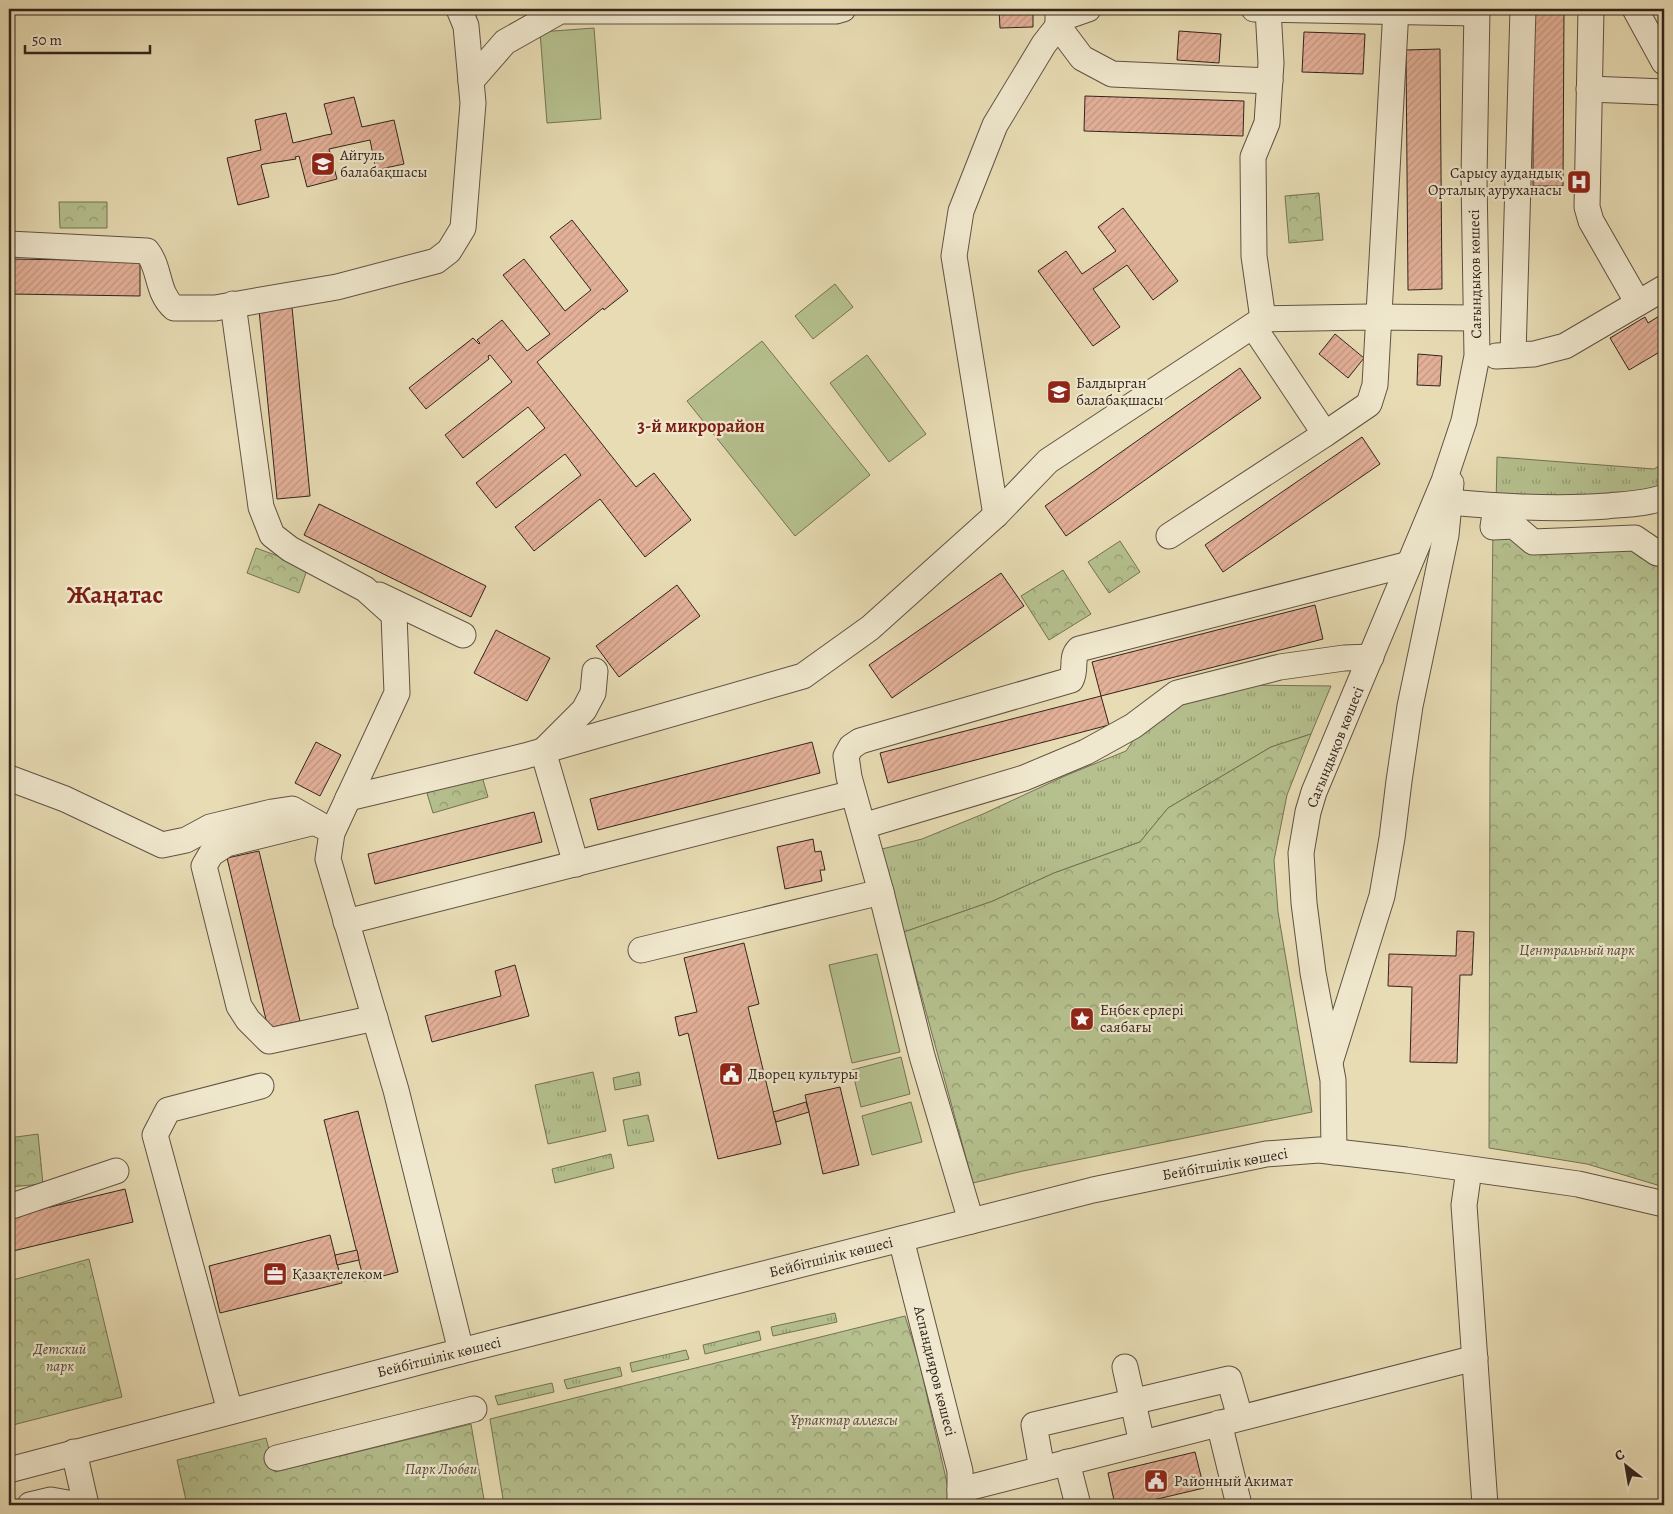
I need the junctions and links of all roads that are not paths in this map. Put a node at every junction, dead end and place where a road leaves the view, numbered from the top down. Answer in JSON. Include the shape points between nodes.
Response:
{"nodes":[{"id":1,"x":459,"y":9,"type":"edge"},
{"id":2,"x":843,"y":9,"type":"edge"},
{"id":3,"x":1088,"y":9,"type":"edge"},
{"id":4,"x":1254,"y":9,"type":"edge"},
{"id":5,"x":1268,"y":9,"type":"edge"},
{"id":6,"x":1523,"y":9,"type":"edge"},
{"id":7,"x":1591,"y":9,"type":"edge"},
{"id":8,"x":1635,"y":9,"type":"edge"},
{"id":9,"x":684,"y":10,"type":"edge"},
{"id":10,"x":784,"y":10,"type":"edge"},
{"id":11,"x":1396,"y":10,"type":"edge"},
{"id":12,"x":1477,"y":11,"type":"edge"},
{"id":13,"x":1058,"y":17,"type":"edge"},
{"id":14,"x":1664,"y":62,"type":"edge"},
{"id":15,"x":471,"y":81,"type":"junction"},
{"id":16,"x":1270,"y":81,"type":"junction"},
{"id":17,"x":1589,"y":90,"type":"junction"},
{"id":18,"x":1664,"y":92,"type":"edge"},
{"id":19,"x":9,"y":244,"type":"edge"},
{"id":20,"x":1664,"y":288,"type":"edge"},
{"id":21,"x":1638,"y":303,"type":"junction"},
{"id":22,"x":233,"y":304,"type":"junction"},
{"id":23,"x":1379,"y":317,"type":"junction"},
{"id":24,"x":1476,"y":318,"type":"junction"},
{"id":25,"x":1258,"y":322,"type":"junction"},
{"id":26,"x":1514,"y":355,"type":"junction"},
{"id":27,"x":1487,"y":356,"type":"dead end"},
{"id":28,"x":1325,"y":434,"type":"junction"},
{"id":29,"x":1455,"y":446,"type":"junction"},
{"id":30,"x":1664,"y":497,"type":"edge"},
{"id":31,"x":1449,"y":502,"type":"junction"},
{"id":32,"x":1496,"y":507,"type":"junction"},
{"id":33,"x":996,"y":515,"type":"junction"},
{"id":34,"x":1169,"y":536,"type":"dead end"},
{"id":35,"x":1664,"y":554,"type":"edge"},
{"id":36,"x":1409,"y":564,"type":"junction"},
{"id":37,"x":365,"y":589,"type":"junction"},
{"id":38,"x":463,"y":634,"type":"dead end"},
{"id":39,"x":1371,"y":657,"type":"junction"},
{"id":40,"x":595,"y":671,"type":"dead end"},
{"id":41,"x":543,"y":751,"type":"junction"},
{"id":42,"x":9,"y":778,"type":"edge"},
{"id":43,"x":854,"y":793,"type":"junction"},
{"id":44,"x":348,"y":798,"type":"junction"},
{"id":45,"x":863,"y":826,"type":"junction"},
{"id":46,"x":324,"y":827,"type":"junction"},
{"id":47,"x":576,"y":864,"type":"junction"},
{"id":48,"x":881,"y":892,"type":"junction"},
{"id":49,"x":346,"y":922,"type":"junction"},
{"id":50,"x":641,"y":950,"type":"dead end"},
{"id":51,"x":375,"y":1018,"type":"junction"},
{"id":52,"x":1330,"y":1063,"type":"junction"},
{"id":53,"x":261,"y":1086,"type":"dead end"},
{"id":54,"x":1334,"y":1152,"type":"junction"},
{"id":55,"x":1468,"y":1170,"type":"junction"},
{"id":56,"x":116,"y":1171,"type":"dead end"},
{"id":57,"x":1664,"y":1204,"type":"edge"},
{"id":58,"x":9,"y":1207,"type":"edge"},
{"id":59,"x":971,"y":1221,"type":"junction"},
{"id":60,"x":901,"y":1239,"type":"junction"},
{"id":61,"x":461,"y":1351,"type":"junction"},
{"id":62,"x":1475,"y":1358,"type":"junction"},
{"id":63,"x":1125,"y":1367,"type":"dead end"},
{"id":64,"x":1133,"y":1402,"type":"junction"},
{"id":65,"x":474,"y":1409,"type":"dead end"},
{"id":66,"x":230,"y":1411,"type":"junction"},
{"id":67,"x":1230,"y":1420,"type":"junction"},
{"id":68,"x":1142,"y":1443,"type":"junction"},
{"id":69,"x":74,"y":1452,"type":"junction"},
{"id":70,"x":278,"y":1458,"type":"dead end"},
{"id":71,"x":1067,"y":1462,"type":"junction"},
{"id":72,"x":1042,"y":1469,"type":"junction"},
{"id":73,"x":9,"y":1470,"type":"edge"},
{"id":74,"x":960,"y":1498,"type":"edge"},
{"id":75,"x":45,"y":1503,"type":"edge"},
{"id":76,"x":79,"y":1505,"type":"edge"},
{"id":77,"x":86,"y":1505,"type":"edge"},
{"id":78,"x":1078,"y":1505,"type":"edge"},
{"id":79,"x":1239,"y":1505,"type":"edge"},
{"id":80,"x":1485,"y":1505,"type":"edge"}],
"edges":[{"from":1,"to":15,"type":"street","via":[[466,26]]},
{"from":2,"to":10,"type":"street"},
{"from":3,"to":13,"type":"street"},
{"from":4,"to":5,"type":"street"},
{"from":5,"to":11,"type":"street"},
{"from":5,"to":16,"type":"street"},
{"from":6,"to":26,"type":"street"},
{"from":7,"to":17,"type":"street"},
{"from":8,"to":14,"type":"street"},
{"from":9,"to":10,"type":"street"},
{"from":9,"to":15,"type":"street","via":[[560,10],[505,42]]},
{"from":11,"to":12,"type":"street"},
{"from":11,"to":23,"type":"street"},
{"from":12,"to":24,"type":"street","name":"Сағындықов көшесі"},
{"from":13,"to":16,"type":"street","via":[[1082,58],[1112,74]]},
{"from":13,"to":33,"type":"street","via":[[995,124],[961,211],[954,256]]},
{"from":15,"to":22,"type":"street","via":[[473,103],[463,228],[449,251],[436,261],[337,287]]},
{"from":16,"to":25,"type":"street","via":[[1267,123],[1253,157]]},
{"from":17,"to":18,"type":"street"},
{"from":17,"to":21,"type":"street","via":[[1587,207],[1591,221]]},
{"from":19,"to":22,"type":"street","via":[[147,251],[153,259],[166,301],[174,308],[215,308]]},
{"from":20,"to":21,"type":"street"},
{"from":21,"to":26,"type":"street","via":[[1565,346]]},
{"from":22,"to":37,"type":"street","via":[[261,507],[272,535],[290,549]]},
{"from":23,"to":24,"type":"street"},
{"from":23,"to":25,"type":"street"},
{"from":23,"to":28,"type":"street","via":[[1375,384],[1369,404]]},
{"from":24,"to":29,"type":"street","name":"Сағындықов көшесі","via":[[1477,356],[1464,421]]},
{"from":25,"to":28,"type":"street"},
{"from":25,"to":33,"type":"street","via":[[1048,461]]},
{"from":26,"to":27,"type":"street"},
{"from":28,"to":34,"type":"street"},
{"from":29,"to":31,"type":"street","name":"Сағындықов көшесі"},
{"from":29,"to":36,"type":"street","name":"Сағындықов көшесі"},
{"from":30,"to":32,"type":"street","via":[[1649,502],[1585,507]]},
{"from":31,"to":32,"type":"street"},
{"from":31,"to":52,"type":"street","name":"Сағындықов көшесі","via":[[1446,535],[1410,706],[1382,896]]},
{"from":32,"to":35,"type":"street","via":[[1493,527],[1514,526],[1533,542],[1635,538],[1656,553]]},
{"from":33,"to":41,"type":"street","via":[[870,628],[803,676]]},
{"from":36,"to":39,"type":"street","name":"Сағындықов көшесі"},
{"from":36,"to":43,"type":"street","via":[[1079,649],[1074,657],[1075,672],[1071,680],[860,741],[846,756]]},
{"from":37,"to":38,"type":"street"},
{"from":37,"to":44,"type":"street","via":[[394,615],[398,693]]},
{"from":39,"to":45,"type":"street","via":[[1280,667],[1177,693],[1134,726],[1086,752],[1024,778]]},
{"from":39,"to":52,"type":"street","name":"Сағындықов көшесі","via":[[1314,792],[1301,853],[1313,973]]},
{"from":40,"to":41,"type":"street","via":[[593,692],[584,710]]},
{"from":41,"to":44,"type":"street"},
{"from":41,"to":47,"type":"street"},
{"from":42,"to":46,"type":"street","via":[[65,799],[162,845],[186,840],[210,827],[292,809]]},
{"from":43,"to":45,"type":"street"},
{"from":43,"to":47,"type":"street"},
{"from":44,"to":46,"type":"street"},
{"from":45,"to":48,"type":"street"},
{"from":46,"to":49,"type":"street","via":[[328,860]]},
{"from":46,"to":51,"type":"street","via":[[226,844],[211,854],[204,866],[240,1006],[248,1020],[269,1041]]},
{"from":47,"to":49,"type":"street"},
{"from":48,"to":50,"type":"street"},
{"from":48,"to":59,"type":"street","via":[[922,1056]]},
{"from":49,"to":51,"type":"street"},
{"from":51,"to":61,"type":"street"},
{"from":52,"to":54,"type":"street","name":"Сағындықов көшесі","via":[[1335,1103]]},
{"from":53,"to":66,"type":"street","via":[[168,1110],[155,1135]]},
{"from":54,"to":55,"type":"street","name":"Бейбітшілік көшесі"},
{"from":54,"to":59,"type":"street","name":"Бейбітшілік көшесі","via":[[1266,1154],[1093,1190]]},
{"from":55,"to":57,"type":"street","name":"Бейбітшілік көшесі","via":[[1578,1184]]},
{"from":55,"to":62,"type":"street","via":[[1464,1205]]},
{"from":56,"to":58,"type":"street"},
{"from":59,"to":60,"type":"street","name":"Бейбітшілік көшесі"},
{"from":60,"to":61,"type":"street","name":"Бейбітшілік көшесі"},
{"from":60,"to":74,"type":"street","name":"Аспандияров көшесі","via":[[958,1462]]},
{"from":61,"to":66,"type":"street","name":"Бейбітшілік көшесі"},
{"from":62,"to":67,"type":"street"},
{"from":62,"to":80,"type":"street"},
{"from":63,"to":64,"type":"street"},
{"from":64,"to":67,"type":"street","via":[[1229,1379]]},
{"from":64,"to":68,"type":"street"},
{"from":64,"to":72,"type":"street","via":[[1034,1425]]},
{"from":65,"to":70,"type":"street"},
{"from":66,"to":69,"type":"street","name":"Бейбітшілік көшесі"},
{"from":67,"to":68,"type":"street"},
{"from":67,"to":79,"type":"street"},
{"from":68,"to":71,"type":"street"},
{"from":69,"to":73,"type":"street","name":"Бейбітшілік көшесі"},
{"from":69,"to":77,"type":"street"},
{"from":71,"to":72,"type":"street"},
{"from":71,"to":78,"type":"street"},
{"from":72,"to":74,"type":"street"},
{"from":75,"to":76,"type":"street"}]}
